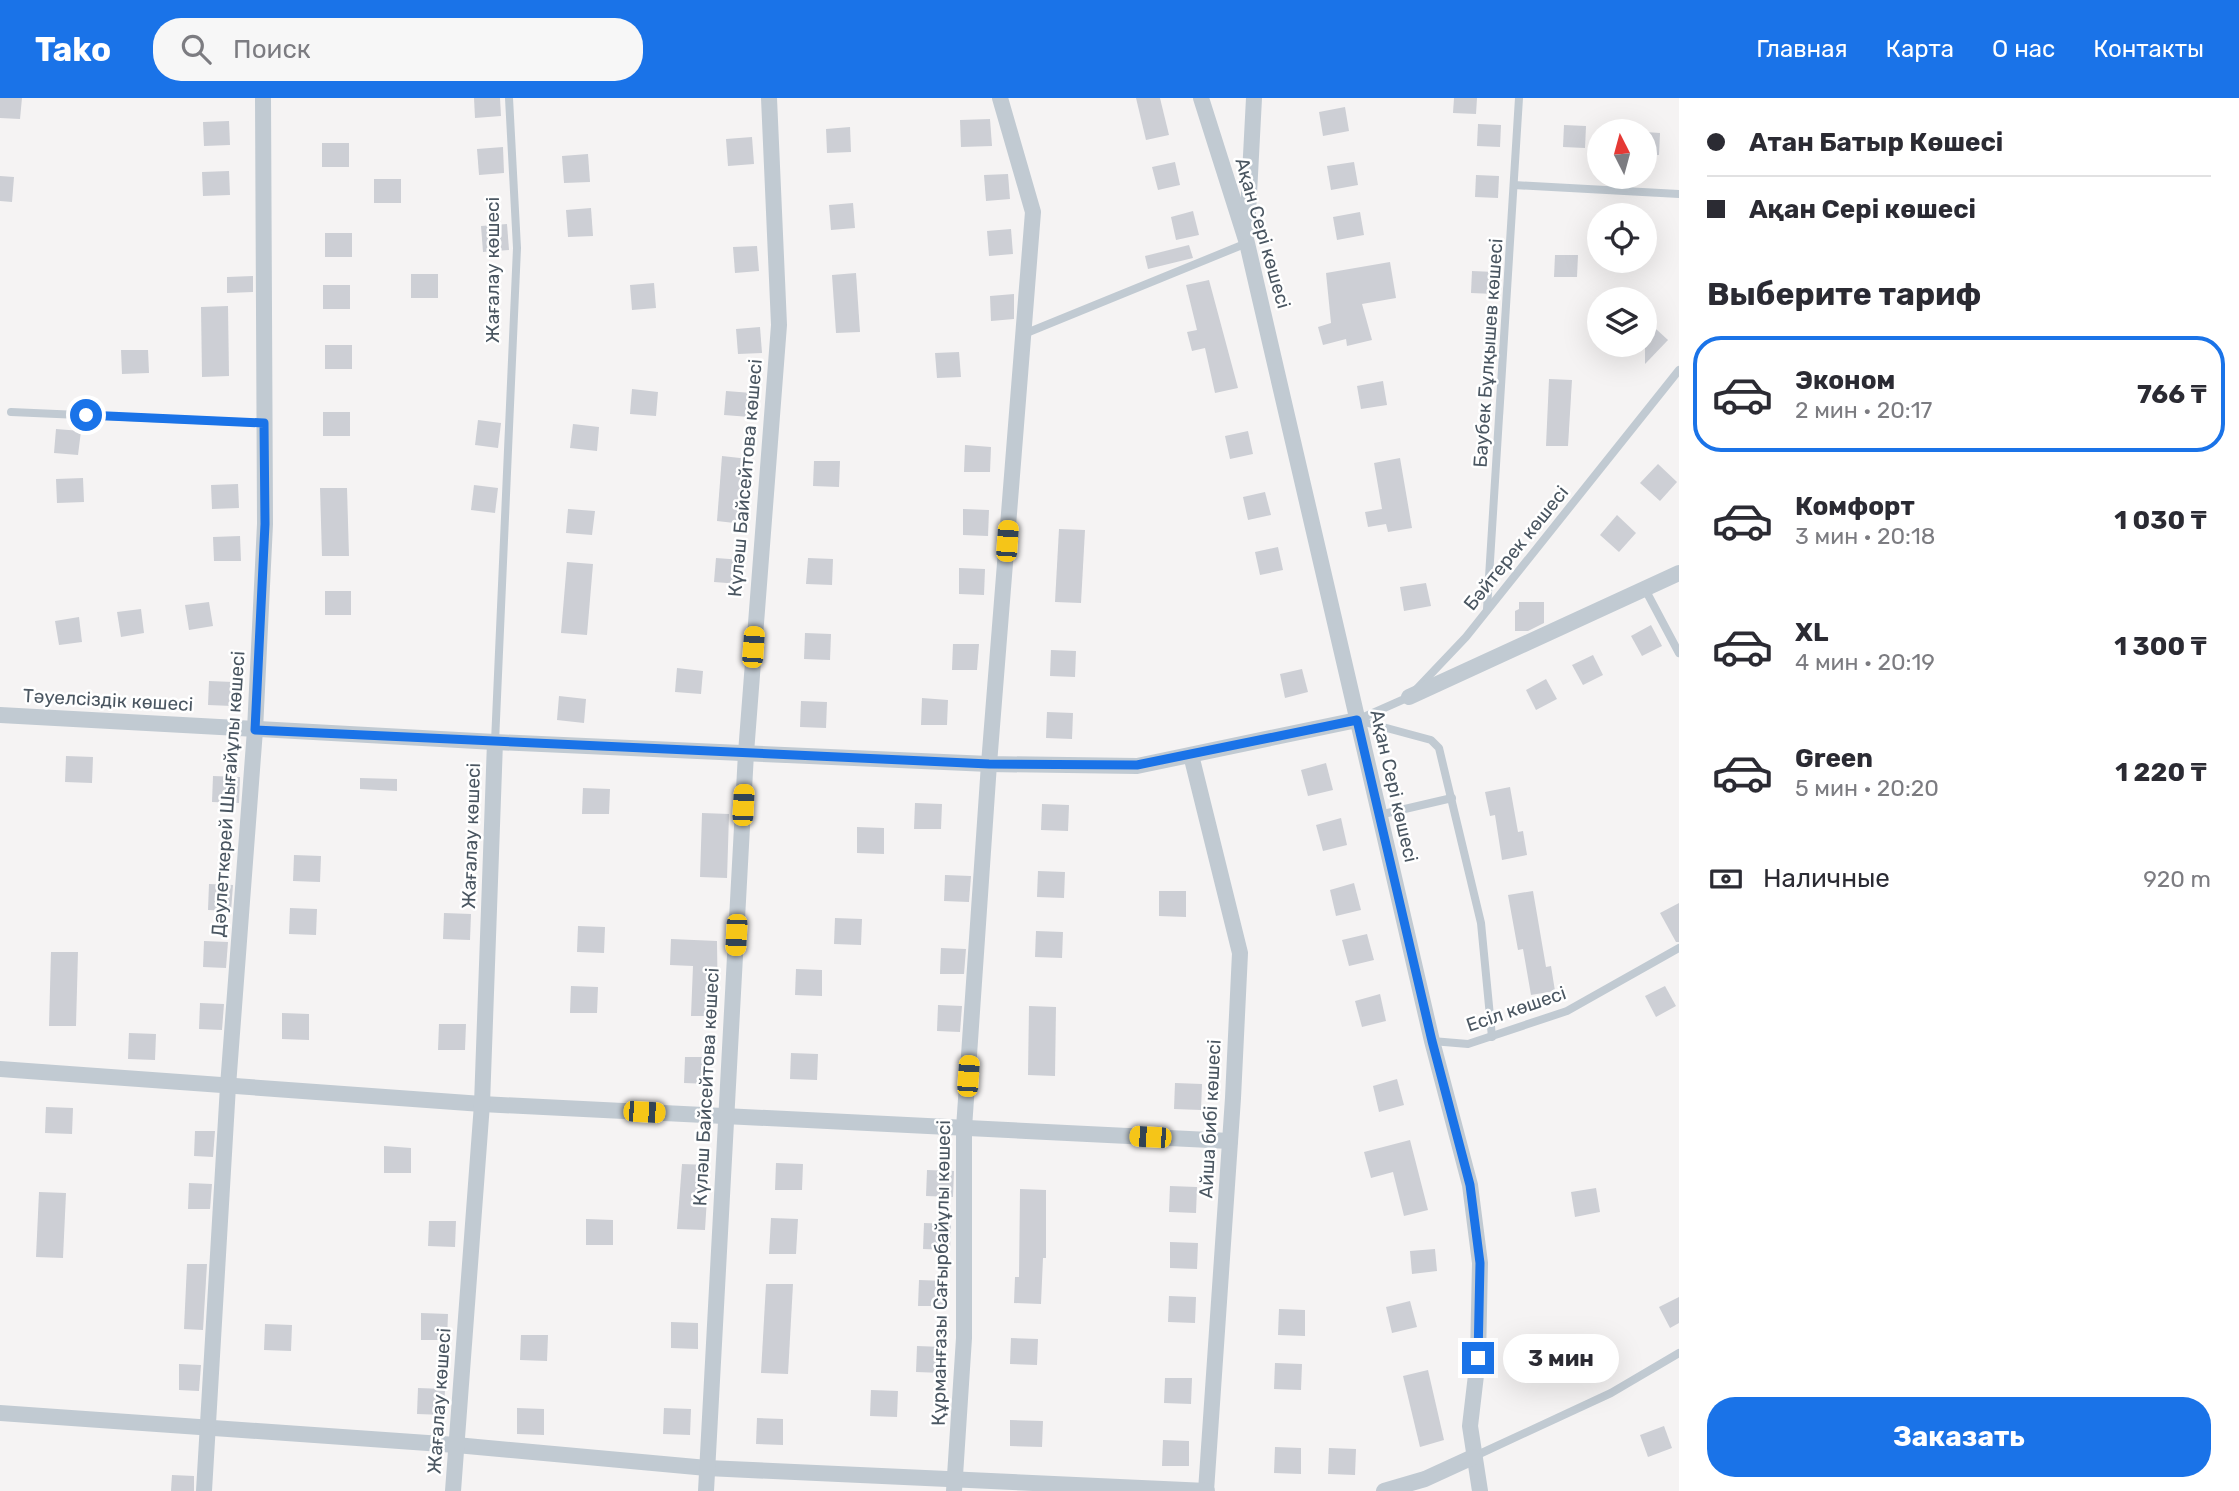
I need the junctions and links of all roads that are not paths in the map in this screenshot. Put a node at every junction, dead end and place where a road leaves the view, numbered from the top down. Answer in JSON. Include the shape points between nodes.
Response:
{"nodes":[{"id":1,"x":263,"y":98,"type":"edge"},
{"id":2,"x":509,"y":98,"type":"edge"},
{"id":3,"x":769,"y":98,"type":"edge"},
{"id":4,"x":1000,"y":98,"type":"edge"},
{"id":5,"x":1201,"y":98,"type":"edge"},
{"id":6,"x":1254,"y":98,"type":"edge"},
{"id":7,"x":1519,"y":98,"type":"edge"},
{"id":8,"x":1514,"y":184,"type":"junction"},
{"id":9,"x":1679,"y":194,"type":"edge"},
{"id":10,"x":1247,"y":243,"type":"junction"},
{"id":11,"x":1024,"y":334,"type":"junction"},
{"id":12,"x":1679,"y":370,"type":"edge"},
{"id":13,"x":10,"y":412,"type":"dead end"},
{"id":14,"x":264,"y":423,"type":"junction"},
{"id":15,"x":1679,"y":573,"type":"edge"},
{"id":16,"x":1646,"y":591,"type":"junction"},
{"id":17,"x":1487,"y":609,"type":"junction"},
{"id":18,"x":1679,"y":653,"type":"edge"},
{"id":19,"x":1409,"y":697,"type":"junction"},
{"id":20,"x":0,"y":715,"type":"edge"},
{"id":21,"x":1357,"y":720,"type":"junction"},
{"id":22,"x":255,"y":730,"type":"junction"},
{"id":23,"x":495,"y":743,"type":"junction"},
{"id":24,"x":746,"y":753,"type":"junction"},
{"id":25,"x":1191,"y":755,"type":"junction"},
{"id":26,"x":989,"y":764,"type":"junction"},
{"id":27,"x":1452,"y":798,"type":"junction"},
{"id":28,"x":1379,"y":815,"type":"junction"},
{"id":29,"x":1679,"y":948,"type":"edge"},
{"id":30,"x":1492,"y":1037,"type":"junction"},
{"id":31,"x":1432,"y":1041,"type":"junction"},
{"id":32,"x":0,"y":1069,"type":"edge"},
{"id":33,"x":228,"y":1086,"type":"junction"},
{"id":34,"x":482,"y":1104,"type":"junction"},
{"id":35,"x":725,"y":1117,"type":"junction"},
{"id":36,"x":964,"y":1128,"type":"junction"},
{"id":37,"x":1230,"y":1141,"type":"junction"},
{"id":38,"x":1679,"y":1353,"type":"edge"},
{"id":39,"x":0,"y":1413,"type":"edge"},
{"id":40,"x":209,"y":1427,"type":"junction"},
{"id":41,"x":456,"y":1445,"type":"junction"},
{"id":42,"x":1473,"y":1457,"type":"junction"},
{"id":43,"x":708,"y":1468,"type":"junction"},
{"id":44,"x":954,"y":1486,"type":"edge"},
{"id":45,"x":204,"y":1491,"type":"edge"},
{"id":46,"x":453,"y":1491,"type":"edge"},
{"id":47,"x":706,"y":1491,"type":"edge"},
{"id":48,"x":1206,"y":1491,"type":"edge"},
{"id":49,"x":1384,"y":1491,"type":"edge"},
{"id":50,"x":1480,"y":1491,"type":"edge"}],
"edges":[{"from":1,"to":14,"type":"street","name":"Дәулеткерей Шығайұлы көшесі"},
{"from":2,"to":23,"type":"lane","name":"Жағалау көшесі","via":[[517,248]]},
{"from":3,"to":24,"type":"street","name":"Күләш Байсейтова көшесі","via":[[779,325]]},
{"from":4,"to":11,"type":"street","name":"Құрманғазы Сағырбайұлы көшесі","via":[[1033,212]]},
{"from":5,"to":10,"type":"street","name":"Ақан Сері көшесі"},
{"from":6,"to":10,"type":"street"},
{"from":7,"to":8,"type":"lane","name":"Баубек Бұлқышев көшесі"},
{"from":8,"to":9,"type":"lane"},
{"from":8,"to":17,"type":"lane","name":"Баубек Бұлқышев көшесі"},
{"from":10,"to":11,"type":"lane"},
{"from":10,"to":21,"type":"street","name":"Ақан Сері көшесі"},
{"from":11,"to":26,"type":"street","name":"Құрманғазы Сағырбайұлы көшесі"},
{"from":12,"to":17,"type":"lane","name":"Бәйтерек көшесі"},
{"from":13,"to":14,"type":"lane"},
{"from":14,"to":22,"type":"street","name":"Дәулеткерей Шығайұлы көшесі","via":[[265,524]]},
{"from":15,"to":16,"type":"street"},
{"from":16,"to":18,"type":"lane"},
{"from":16,"to":19,"type":"street"},
{"from":17,"to":19,"type":"lane","name":"Бәйтерек көшесі"},
{"from":19,"to":21,"type":"lane","name":"Бәйтерек көшесі"},
{"from":20,"to":22,"type":"street","name":"Тәуелсіздік көшесі"},
{"from":21,"to":25,"type":"street","name":"Тәуелсіздік көшесі"},
{"from":21,"to":27,"type":"lane","via":[[1431,740],[1445,765]]},
{"from":21,"to":28,"type":"street","name":"Ақан Сері көшесі"},
{"from":22,"to":23,"type":"street","name":"Тәуелсіздік көшесі"},
{"from":22,"to":33,"type":"street","name":"Дәулеткерей Шығайұлы көшесі"},
{"from":23,"to":24,"type":"street","name":"Тәуелсіздік көшесі"},
{"from":23,"to":34,"type":"street","name":"Жағалау көшесі"},
{"from":24,"to":26,"type":"street","name":"Тәуелсіздік көшесі"},
{"from":24,"to":35,"type":"street","name":"Күләш Байсейтова көшесі"},
{"from":25,"to":26,"type":"street","name":"Тәуелсіздік көшесі","via":[[1137,765]]},
{"from":25,"to":37,"type":"street","name":"Айша бибі көшесі","via":[[1240,953]]},
{"from":26,"to":36,"type":"street","name":"Құрманғазы Сағырбайұлы көшесі"},
{"from":27,"to":28,"type":"lane"},
{"from":27,"to":30,"type":"lane","via":[[1485,948]]},
{"from":28,"to":31,"type":"street","name":"Ақан Сері көшесі"},
{"from":29,"to":30,"type":"lane","name":"Есіл көшесі","via":[[1567,1011]]},
{"from":30,"to":31,"type":"lane","name":"Есіл көшесі","via":[[1468,1044]]},
{"from":31,"to":42,"type":"street","name":"Ақан Сері көшесі","via":[[1470,1185],[1480,1263],[1478,1358],[1470,1426]]},
{"from":32,"to":33,"type":"street"},
{"from":33,"to":34,"type":"street"},
{"from":33,"to":40,"type":"street","name":"Дәулеткерей Шығайұлы көшесі"},
{"from":34,"to":35,"type":"street"},
{"from":34,"to":41,"type":"street","name":"Жағалау көшесі"},
{"from":35,"to":36,"type":"street"},
{"from":35,"to":43,"type":"street","name":"Күләш Байсейтова көшесі"},
{"from":36,"to":37,"type":"street"},
{"from":36,"to":44,"type":"street","name":"Құрманғазы Сағырбайұлы көшесі","via":[[964,1338]]},
{"from":37,"to":48,"type":"street","name":"Айша бибі көшесі"},
{"from":38,"to":42,"type":"lane","via":[[1611,1393]]},
{"from":39,"to":40,"type":"street"},
{"from":40,"to":41,"type":"street"},
{"from":40,"to":45,"type":"street","name":"Дәулеткерей Шығайұлы көшесі"},
{"from":41,"to":43,"type":"street"},
{"from":41,"to":46,"type":"street","name":"Жағалау көшесі"},
{"from":42,"to":49,"type":"street"},
{"from":42,"to":50,"type":"street","name":"Ақан Сері көшесі"},
{"from":43,"to":44,"type":"street"},
{"from":43,"to":47,"type":"street","name":"Күләш Байсейтова көшесі"},
{"from":44,"to":48,"type":"street","via":[[1114,1485]]}]}
